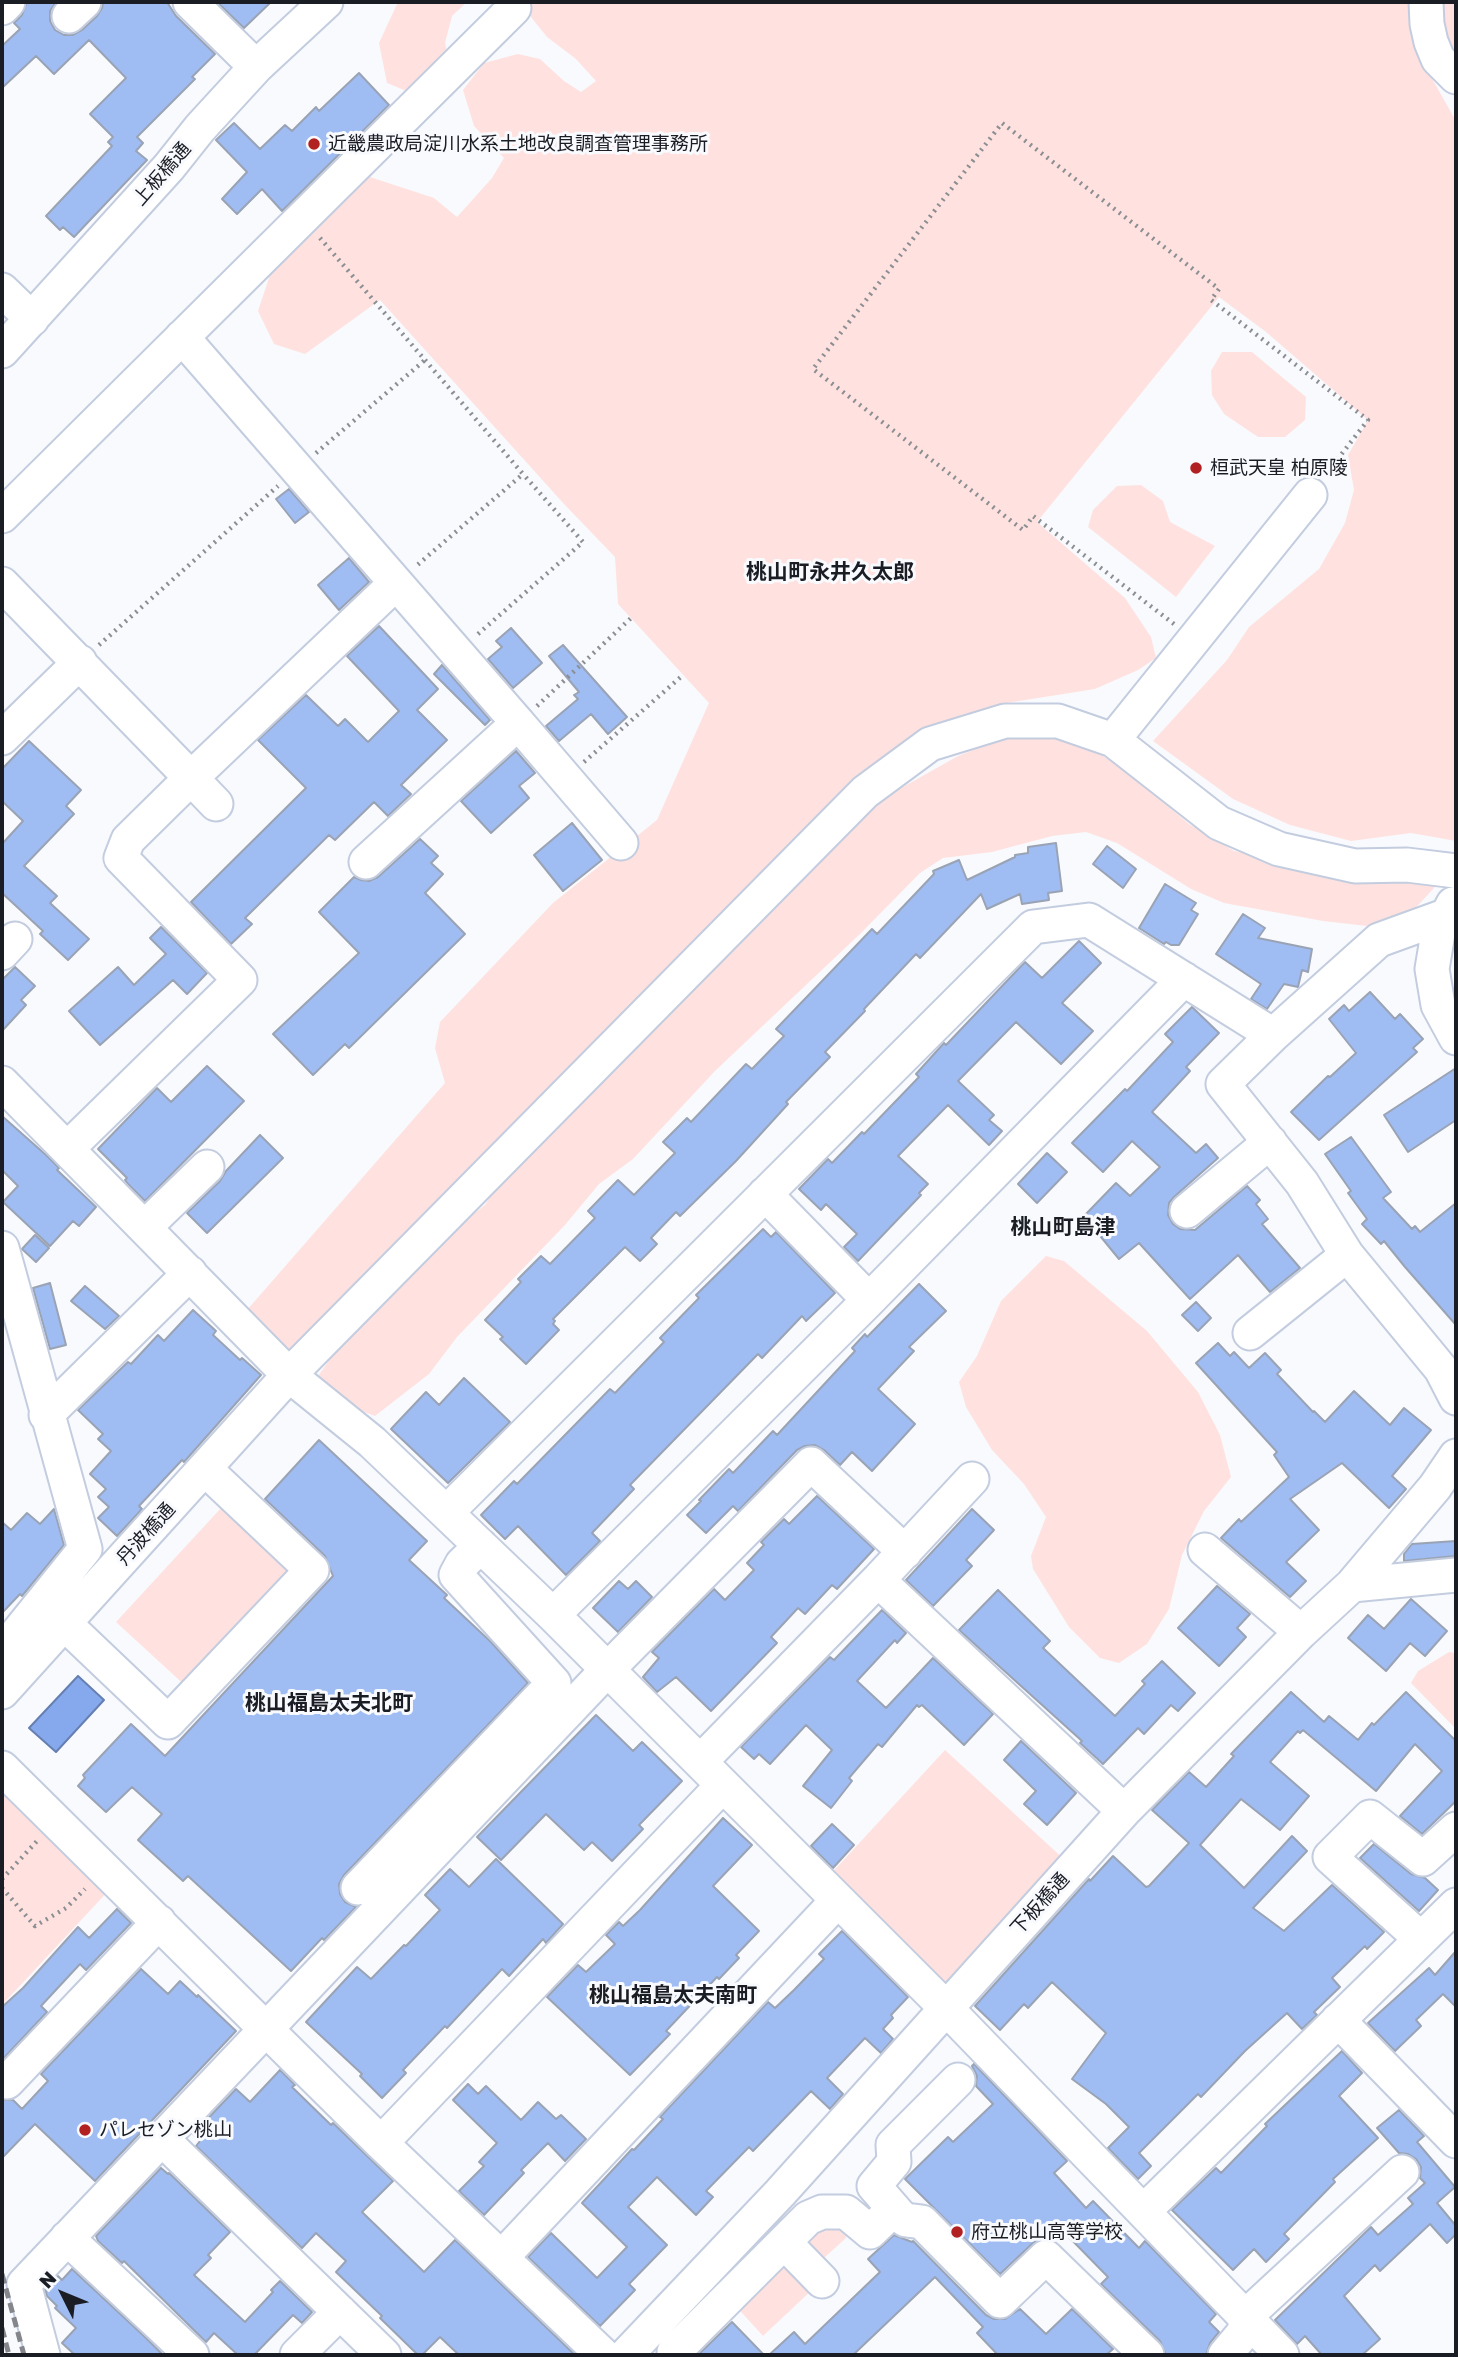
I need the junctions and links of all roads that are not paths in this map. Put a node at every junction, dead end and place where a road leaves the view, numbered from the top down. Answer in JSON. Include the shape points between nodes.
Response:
{"nodes":[{"id":1,"x":8,"y":2,"type":"edge"},
{"id":2,"x":190,"y":2,"type":"edge"},
{"id":3,"x":327,"y":2,"type":"edge"},
{"id":4,"x":1426,"y":2,"type":"edge"},
{"id":5,"x":2,"y":8,"type":"edge"},
{"id":6,"x":514,"y":8,"type":"dead end"},
{"id":7,"x":256,"y":67,"type":"junction"},
{"id":8,"x":1456,"y":77,"type":"edge"},
{"id":9,"x":2,"y":290,"type":"edge"},
{"id":10,"x":32,"y":319,"type":"junction"},
{"id":11,"x":182,"y":337,"type":"junction"},
{"id":12,"x":2,"y":351,"type":"edge"},
{"id":13,"x":1310,"y":495,"type":"road end"},
{"id":14,"x":2,"y":516,"type":"edge"},
{"id":15,"x":396,"y":583,"type":"junction"},
{"id":16,"x":2,"y":584,"type":"edge"},
{"id":17,"x":80,"y":662,"type":"junction"},
{"id":18,"x":518,"y":723,"type":"junction"},
{"id":19,"x":2,"y":738,"type":"edge"},
{"id":20,"x":1112,"y":740,"type":"junction"},
{"id":21,"x":191,"y":778,"type":"junction"},
{"id":22,"x":216,"y":804,"type":"dead end"},
{"id":23,"x":621,"y":843,"type":"dead end"},
{"id":24,"x":366,"y":862,"type":"dead end"},
{"id":25,"x":1456,"y":871,"type":"edge"},
{"id":26,"x":1450,"y":908,"type":"edge"},
{"id":27,"x":1184,"y":979,"type":"junction"},
{"id":28,"x":1273,"y":1035,"type":"junction"},
{"id":29,"x":1456,"y":1038,"type":"edge"},
{"id":30,"x":2,"y":1083,"type":"edge"},
{"id":31,"x":1270,"y":1142,"type":"junction"},
{"id":32,"x":67,"y":1149,"type":"junction"},
{"id":33,"x":207,"y":1167,"type":"dead end"},
{"id":34,"x":765,"y":1194,"type":"junction"},
{"id":35,"x":1187,"y":1211,"type":"dead end"},
{"id":36,"x":145,"y":1227,"type":"junction"},
{"id":37,"x":2,"y":1253,"type":"edge"},
{"id":38,"x":1347,"y":1255,"type":"junction"},
{"id":39,"x":190,"y":1273,"type":"junction"},
{"id":40,"x":869,"y":1300,"type":"junction"},
{"id":41,"x":1250,"y":1334,"type":"dead end"},
{"id":42,"x":289,"y":1375,"type":"junction"},
{"id":43,"x":1456,"y":1398,"type":"edge"},
{"id":44,"x":46,"y":1415,"type":"junction"},
{"id":45,"x":1456,"y":1456,"type":"edge"},
{"id":46,"x":205,"y":1469,"type":"junction"},
{"id":47,"x":972,"y":1479,"type":"dead end"},
{"id":48,"x":447,"y":1512,"type":"junction"},
{"id":49,"x":481,"y":1546,"type":"junction"},
{"id":50,"x":1205,"y":1550,"type":"dead end"},
{"id":51,"x":905,"y":1552,"type":"junction"},
{"id":52,"x":1456,"y":1575,"type":"edge"},
{"id":53,"x":878,"y":1580,"type":"junction"},
{"id":54,"x":1352,"y":1585,"type":"junction"},
{"id":55,"x":553,"y":1615,"type":"junction"},
{"id":56,"x":65,"y":1624,"type":"junction"},
{"id":57,"x":1301,"y":1632,"type":"junction"},
{"id":58,"x":2,"y":1652,"type":"edge"},
{"id":59,"x":607,"y":1670,"type":"junction"},
{"id":60,"x":2,"y":1692,"type":"edge"},
{"id":61,"x":2,"y":1768,"type":"edge"},
{"id":62,"x":711,"y":1773,"type":"junction"},
{"id":63,"x":1124,"y":1811,"type":"junction"},
{"id":64,"x":1456,"y":1829,"type":"edge"},
{"id":65,"x":358,"y":1888,"type":"dead end"},
{"id":66,"x":838,"y":1900,"type":"junction"},
{"id":67,"x":1455,"y":1907,"type":"edge"},
{"id":68,"x":159,"y":1922,"type":"junction"},
{"id":69,"x":1421,"y":1940,"type":"junction"},
{"id":70,"x":946,"y":2008,"type":"junction"},
{"id":71,"x":1338,"y":2020,"type":"junction"},
{"id":72,"x":265,"y":2028,"type":"junction"},
{"id":73,"x":21,"y":2078,"type":"dead end"},
{"id":74,"x":958,"y":2080,"type":"dead end"},
{"id":75,"x":162,"y":2139,"type":"junction"},
{"id":76,"x":1456,"y":2141,"type":"edge"},
{"id":77,"x":381,"y":2143,"type":"junction"},
{"id":78,"x":1402,"y":2172,"type":"dead end"},
{"id":79,"x":780,"y":2193,"type":"junction"},
{"id":80,"x":894,"y":2209,"type":"junction"},
{"id":81,"x":1144,"y":2211,"type":"junction"},
{"id":82,"x":808,"y":2218,"type":"junction"},
{"id":83,"x":67,"y":2238,"type":"junction"},
{"id":84,"x":784,"y":2242,"type":"junction"},
{"id":85,"x":502,"y":2257,"type":"junction"},
{"id":86,"x":822,"y":2281,"type":"dead end"},
{"id":87,"x":340,"y":2312,"type":"junction"},
{"id":88,"x":1245,"y":2317,"type":"junction"},
{"id":89,"x":1138,"y":2352,"type":"edge"},
{"id":90,"x":43,"y":2355,"type":"edge"},
{"id":91,"x":192,"y":2355,"type":"edge"},
{"id":92,"x":298,"y":2355,"type":"edge"},
{"id":93,"x":384,"y":2355,"type":"edge"},
{"id":94,"x":603,"y":2355,"type":"edge"},
{"id":95,"x":626,"y":2355,"type":"edge"},
{"id":96,"x":677,"y":2355,"type":"edge"},
{"id":97,"x":1224,"y":2355,"type":"edge"},
{"id":98,"x":1282,"y":2355,"type":"edge"}],
"edges":[{"from":1,"to":5,"type":"street"},
{"from":2,"to":7,"type":"street"},
{"from":3,"to":7,"type":"street","name":"上板橋通"},
{"from":4,"to":8,"type":"street","via":[[1431,42],[1438,59]]},
{"from":6,"to":11,"type":"street"},
{"from":7,"to":10,"type":"street","name":"上板橋通"},
{"from":9,"to":10,"type":"street"},
{"from":10,"to":12,"type":"street","name":"上板橋通"},
{"from":11,"to":14,"type":"street"},
{"from":11,"to":15,"type":"street"},
{"from":13,"to":20,"type":"street"},
{"from":15,"to":18,"type":"street"},
{"from":15,"to":21,"type":"street"},
{"from":16,"to":17,"type":"street"},
{"from":17,"to":19,"type":"street"},
{"from":17,"to":21,"type":"street"},
{"from":18,"to":23,"type":"street"},
{"from":18,"to":24,"type":"street"},
{"from":20,"to":25,"type":"street","name":"丹波橋通","via":[[1219,822],[1279,849],[1355,866],[1407,865]]},
{"from":20,"to":42,"type":"street","name":"丹波橋通","via":[[1058,721],[1005,722],[930,744],[865,792]]},
{"from":21,"to":22,"type":"street"},
{"from":21,"to":32,"type":"street","via":[[128,840],[121,858],[240,979]]},
{"from":26,"to":28,"type":"street","via":[[1379,940]]},
{"from":26,"to":29,"type":"street","via":[[1433,951],[1433,978],[1438,1005]]},
{"from":27,"to":28,"type":"street"},
{"from":27,"to":34,"type":"street","via":[[1089,920],[1033,927]]},
{"from":27,"to":40,"type":"street"},
{"from":28,"to":31,"type":"street","via":[[1223,1084]]},
{"from":30,"to":32,"type":"street"},
{"from":31,"to":35,"type":"street"},
{"from":31,"to":38,"type":"street"},
{"from":32,"to":36,"type":"street"},
{"from":33,"to":36,"type":"street"},
{"from":34,"to":40,"type":"street"},
{"from":34,"to":48,"type":"street"},
{"from":36,"to":39,"type":"street"},
{"from":37,"to":44,"type":"street"},
{"from":38,"to":41,"type":"street"},
{"from":38,"to":43,"type":"street","via":[[1441,1368]]},
{"from":39,"to":42,"type":"street"},
{"from":39,"to":44,"type":"street"},
{"from":40,"to":55,"type":"street"},
{"from":42,"to":46,"type":"street","name":"丹波橋通"},
{"from":42,"to":48,"type":"street","via":[[372,1442]]},
{"from":44,"to":58,"type":"street","via":[[85,1549]]},
{"from":45,"to":54,"type":"street","name":"下板橋通"},
{"from":46,"to":56,"type":"street","name":"丹波橋通"},
{"from":46,"to":56,"type":"street","via":[[312,1570],[168,1722]]},
{"from":47,"to":51,"type":"street"},
{"from":48,"to":49,"type":"street"},
{"from":49,"to":55,"type":"street"},
{"from":49,"to":65,"type":"street","via":[[456,1574],[554,1683]]},
{"from":50,"to":57,"type":"street"},
{"from":51,"to":53,"type":"street"},
{"from":51,"to":59,"type":"street","via":[[811,1464]]},
{"from":52,"to":54,"type":"street"},
{"from":53,"to":62,"type":"street"},
{"from":53,"to":63,"type":"street"},
{"from":54,"to":57,"type":"street","name":"下板橋通"},
{"from":55,"to":59,"type":"street"},
{"from":56,"to":60,"type":"street","name":"丹波橋通"},
{"from":57,"to":63,"type":"street","name":"下板橋通"},
{"from":59,"to":62,"type":"street"},
{"from":59,"to":72,"type":"street"},
{"from":61,"to":68,"type":"street"},
{"from":62,"to":66,"type":"street"},
{"from":62,"to":77,"type":"street"},
{"from":63,"to":70,"type":"street","name":"下板橋通"},
{"from":64,"to":69,"type":"street","via":[[1423,1859],[1370,1817],[1330,1857]]},
{"from":66,"to":70,"type":"street"},
{"from":66,"to":85,"type":"street"},
{"from":67,"to":69,"type":"street"},
{"from":68,"to":72,"type":"street"},
{"from":68,"to":73,"type":"street","via":[[81,1989]]},
{"from":69,"to":71,"type":"street"},
{"from":70,"to":79,"type":"street","name":"下板橋通"},
{"from":70,"to":81,"type":"street"},
{"from":71,"to":76,"type":"street"},
{"from":71,"to":81,"type":"street"},
{"from":72,"to":75,"type":"street"},
{"from":72,"to":77,"type":"street"},
{"from":74,"to":80,"type":"street","via":[[893,2145],[894,2162],[874,2186]]},
{"from":75,"to":83,"type":"street"},
{"from":75,"to":87,"type":"street"},
{"from":77,"to":85,"type":"street"},
{"from":78,"to":88,"type":"street"},
{"from":79,"to":82,"type":"street"},
{"from":79,"to":95,"type":"street","name":"下板橋通"},
{"from":80,"to":82,"type":"street","via":[[870,2232],[846,2212],[821,2212]]},
{"from":80,"to":89,"type":"street","via":[[906,2220],[922,2222],[1000,2301],[1046,2257]]},
{"from":81,"to":88,"type":"street"},
{"from":82,"to":84,"type":"street"},
{"from":83,"to":90,"type":"street","via":[[24,2284]]},
{"from":83,"to":91,"type":"street"},
{"from":84,"to":86,"type":"street"},
{"from":84,"to":96,"type":"street","via":[[674,2352]]},
{"from":85,"to":94,"type":"street"},
{"from":87,"to":92,"type":"street"},
{"from":87,"to":93,"type":"street"},
{"from":88,"to":97,"type":"street","via":[[1245,2331]]},
{"from":88,"to":98,"type":"street"}]}
